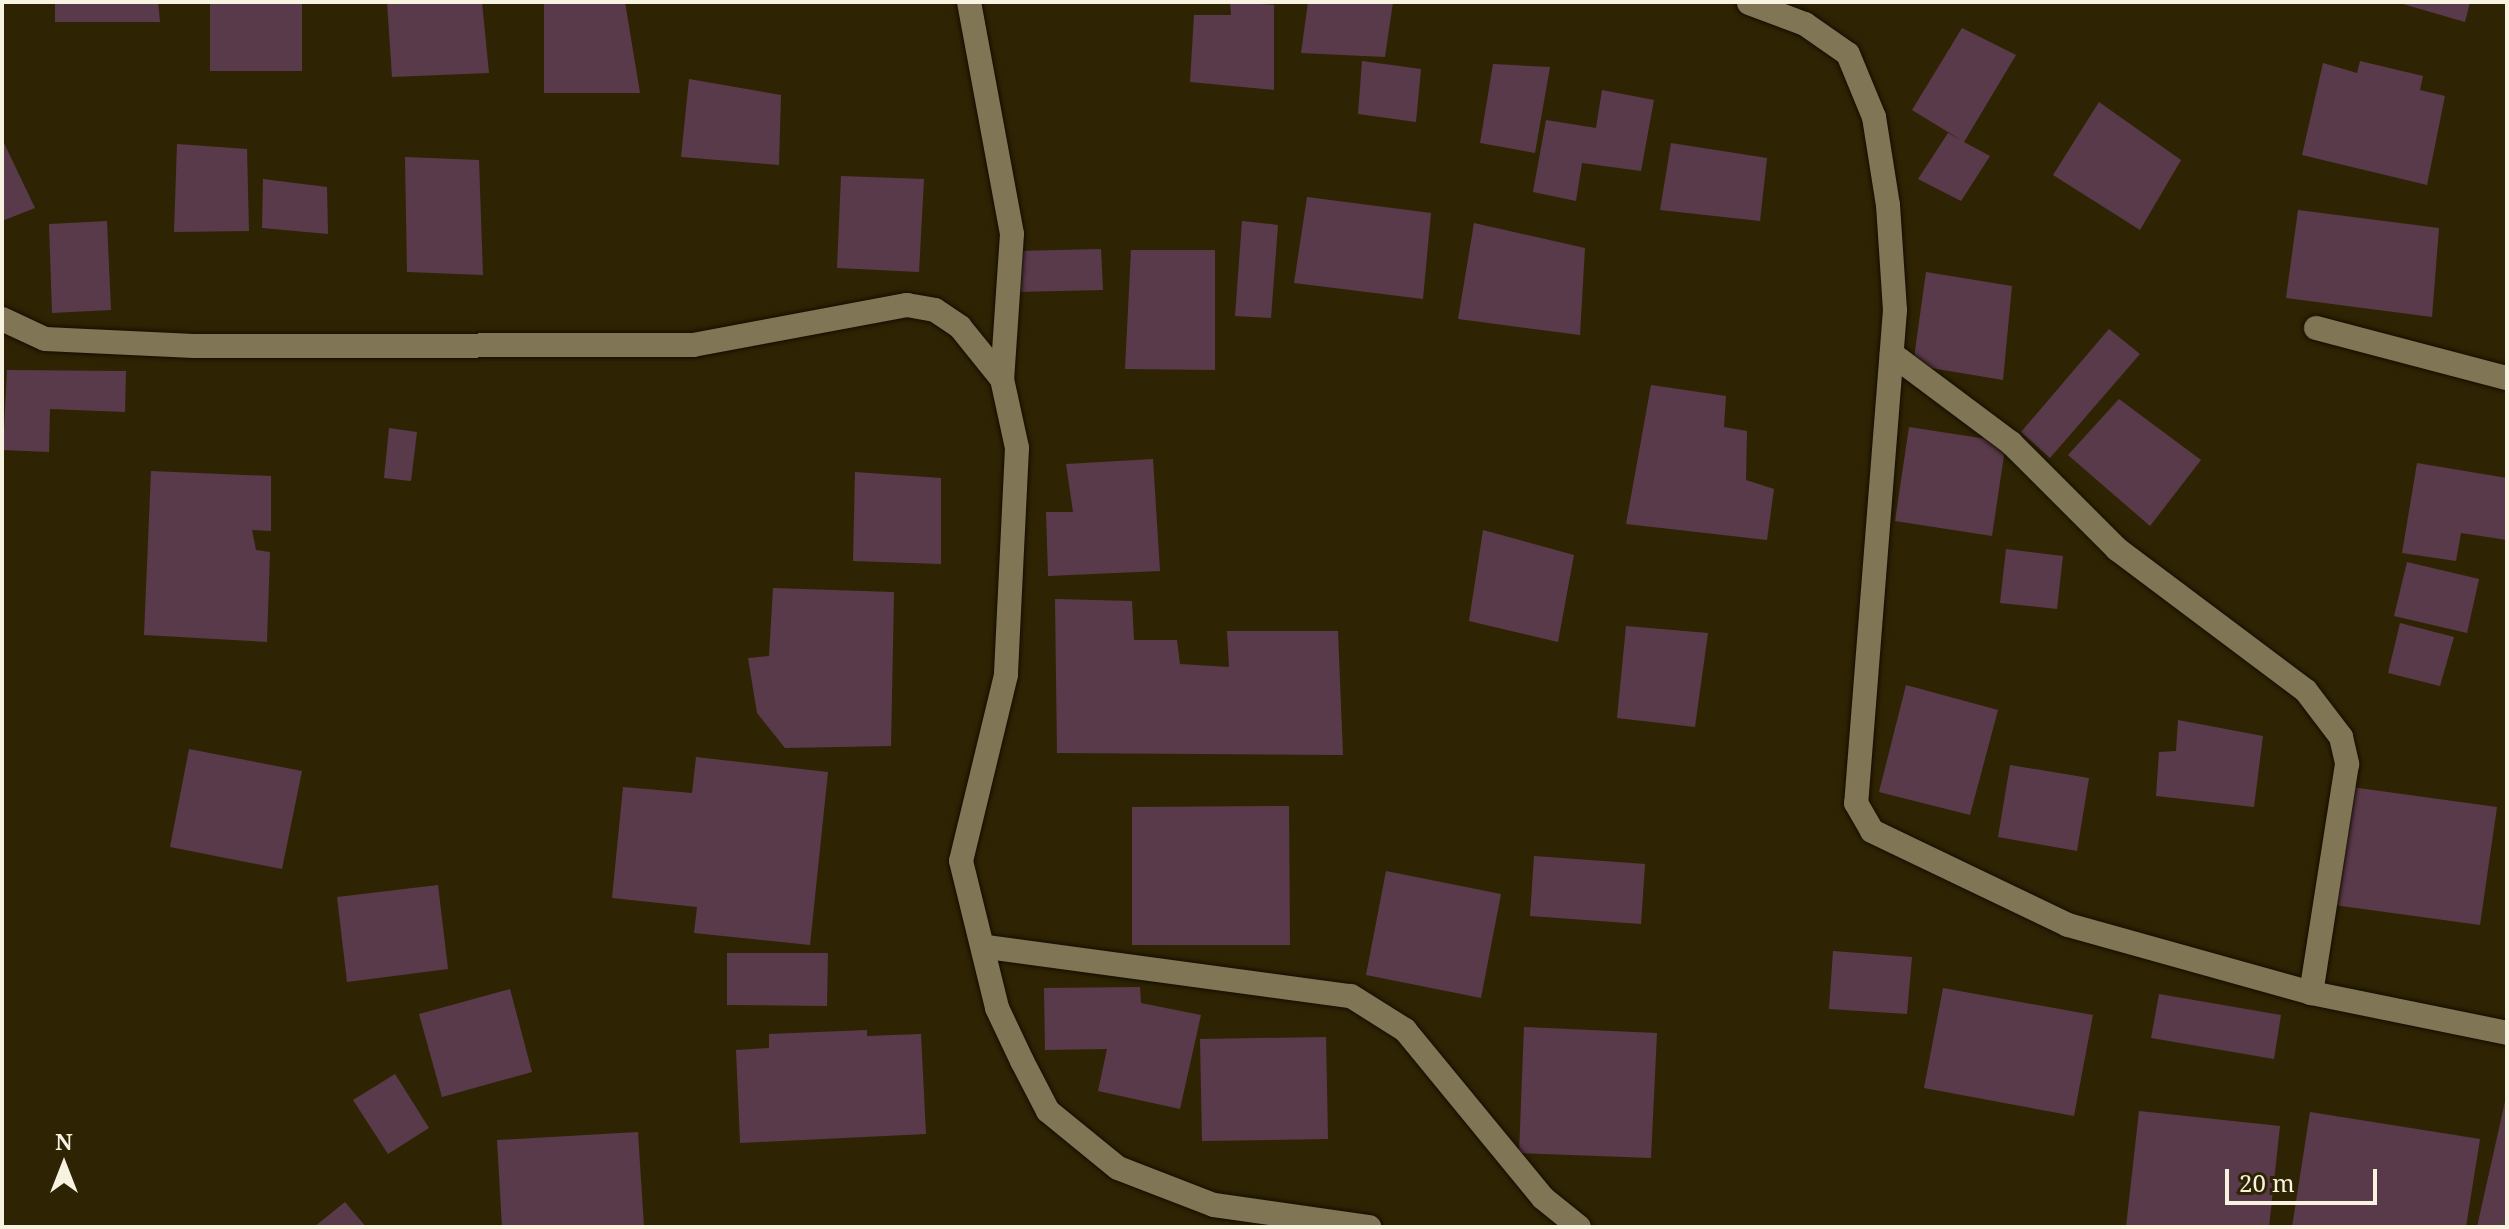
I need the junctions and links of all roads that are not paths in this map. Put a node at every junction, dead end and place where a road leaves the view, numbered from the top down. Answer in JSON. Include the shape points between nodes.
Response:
{"nodes":[{"id":1,"x":969,"y":2,"type":"edge"},
{"id":2,"x":1749,"y":3,"type":"edge"},
{"id":3,"x":2,"y":319,"type":"edge"},
{"id":4,"x":2316,"y":328,"type":"dead end"},
{"id":5,"x":1892,"y":354,"type":"junction"},
{"id":6,"x":2507,"y":378,"type":"edge"},
{"id":7,"x":1002,"y":379,"type":"junction"},
{"id":8,"x":987,"y":947,"type":"junction"},
{"id":9,"x":2311,"y":993,"type":"junction"},
{"id":10,"x":2507,"y":1033,"type":"edge"},
{"id":11,"x":1369,"y":1227,"type":"edge"},
{"id":12,"x":1579,"y":1227,"type":"edge"}],
"edges":[{"from":1,"to":7,"type":"street","via":[[1012,234]]},
{"from":2,"to":5,"type":"street","via":[[1805,24],[1848,54],[1874,117],[1888,205]]},
{"from":3,"to":7,"type":"street","via":[[45,339],[194,346],[693,345],[907,305],[935,310],[960,327]]},
{"from":4,"to":6,"type":"street"},
{"from":5,"to":9,"type":"street","via":[[2011,443],[2117,549],[2306,691],[2341,737],[2347,764]]},
{"from":5,"to":9,"type":"street","via":[[1857,746],[1856,803],[1872,831],[2068,925]]},
{"from":7,"to":8,"type":"street","via":[[1017,448],[1015,571],[1006,675],[961,861]]},
{"from":8,"to":11,"type":"street","via":[[997,1008],[1048,1111],[1118,1168],[1214,1205]]},
{"from":8,"to":12,"type":"street","via":[[1351,996],[1405,1030],[1543,1198]]},
{"from":9,"to":10,"type":"street"}]}
